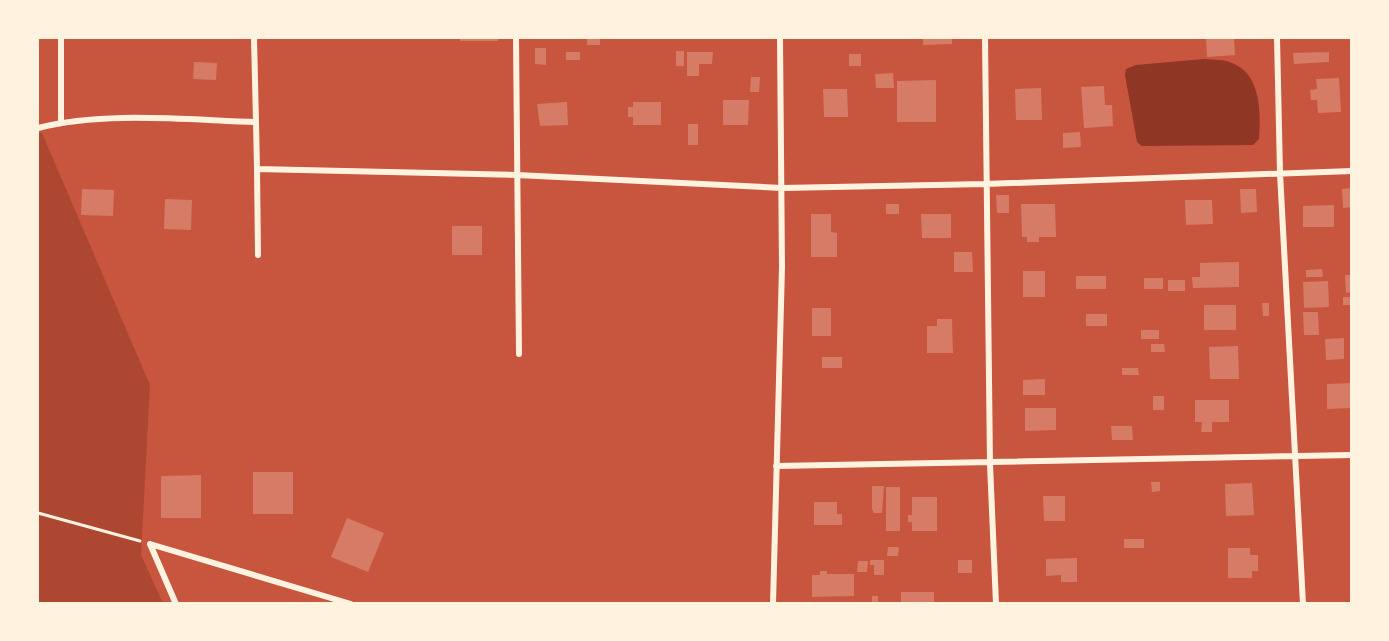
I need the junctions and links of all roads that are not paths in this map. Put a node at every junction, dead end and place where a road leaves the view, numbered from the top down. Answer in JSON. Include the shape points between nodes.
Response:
{"nodes":[{"id":1,"x":62,"y":38,"type":"edge"},
{"id":2,"x":254,"y":38,"type":"edge"},
{"id":3,"x":516,"y":38,"type":"edge"},
{"id":4,"x":780,"y":38,"type":"edge"},
{"id":5,"x":985,"y":38,"type":"edge"},
{"id":6,"x":1277,"y":38,"type":"edge"},
{"id":7,"x":61,"y":122,"type":"junction"},
{"id":8,"x":256,"y":122,"type":"junction"},
{"id":9,"x":38,"y":128,"type":"edge"},
{"id":10,"x":257,"y":169,"type":"junction"},
{"id":11,"x":1352,"y":171,"type":"edge"},
{"id":12,"x":1280,"y":173,"type":"junction"},
{"id":13,"x":517,"y":175,"type":"junction"},
{"id":14,"x":985,"y":184,"type":"junction"},
{"id":15,"x":782,"y":188,"type":"junction"},
{"id":16,"x":258,"y":255,"type":"dead end"},
{"id":17,"x":519,"y":354,"type":"dead end"},
{"id":18,"x":1352,"y":455,"type":"edge"},
{"id":19,"x":1295,"y":456,"type":"junction"},
{"id":20,"x":990,"y":464,"type":"junction"},
{"id":21,"x":776,"y":466,"type":"junction"},
{"id":22,"x":176,"y":603,"type":"edge"},
{"id":23,"x":351,"y":603,"type":"edge"},
{"id":24,"x":773,"y":603,"type":"edge"},
{"id":25,"x":996,"y":603,"type":"edge"},
{"id":26,"x":1303,"y":603,"type":"edge"}],
"edges":[{"from":1,"to":7,"type":"street"},
{"from":2,"to":8,"type":"street"},
{"from":3,"to":13,"type":"street"},
{"from":4,"to":15,"type":"street"},
{"from":5,"to":14,"type":"street"},
{"from":6,"to":12,"type":"street"},
{"from":7,"to":8,"type":"street"},
{"from":7,"to":9,"type":"street"},
{"from":8,"to":10,"type":"street"},
{"from":10,"to":13,"type":"street"},
{"from":10,"to":16,"type":"street"},
{"from":11,"to":12,"type":"street"},
{"from":12,"to":14,"type":"street"},
{"from":12,"to":19,"type":"street"},
{"from":13,"to":15,"type":"street"},
{"from":13,"to":17,"type":"street"},
{"from":14,"to":15,"type":"street"},
{"from":14,"to":20,"type":"street"},
{"from":15,"to":21,"type":"street"},
{"from":18,"to":19,"type":"street"},
{"from":19,"to":20,"type":"street"},
{"from":19,"to":26,"type":"street"},
{"from":20,"to":21,"type":"street"},
{"from":20,"to":25,"type":"street"},
{"from":21,"to":24,"type":"street"},
{"from":22,"to":23,"type":"street","via":[[150,544]]}]}
